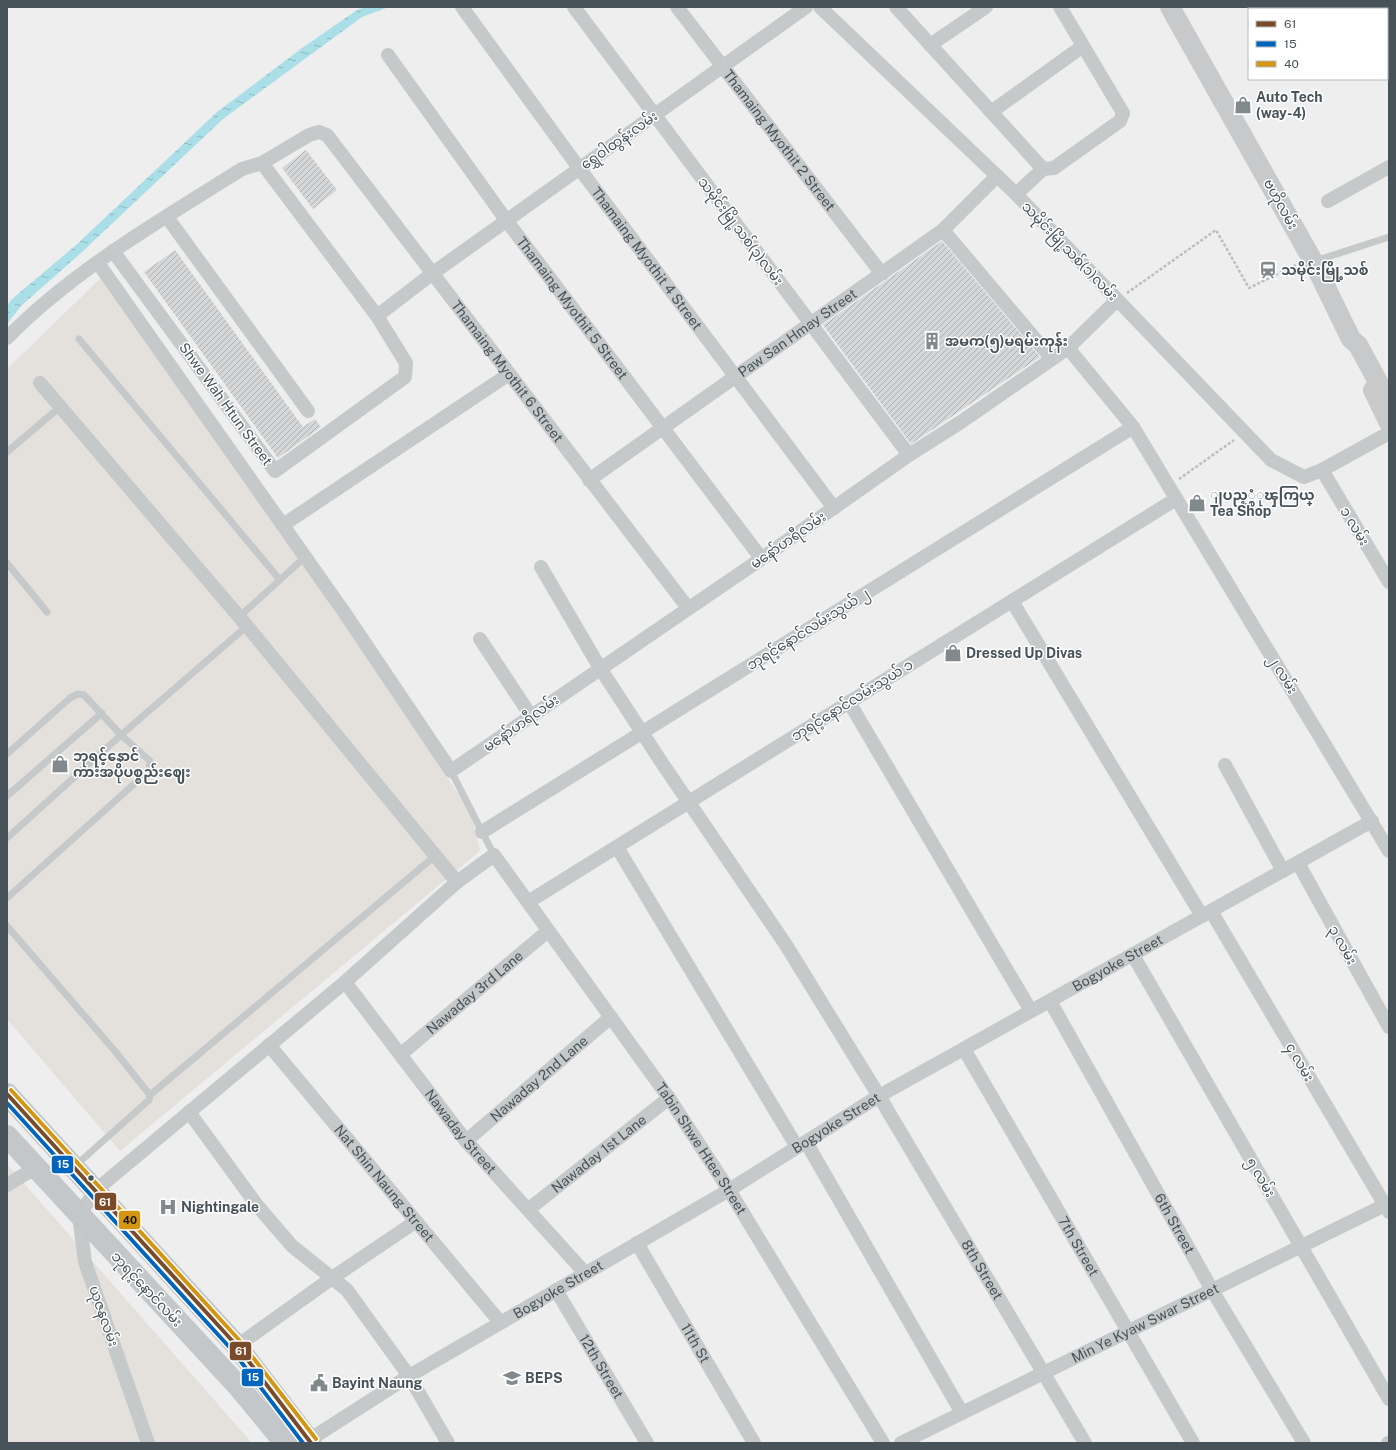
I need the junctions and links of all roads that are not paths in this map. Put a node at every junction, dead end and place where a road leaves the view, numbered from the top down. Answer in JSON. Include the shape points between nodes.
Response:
{"nodes":[{"id":1,"x":462,"y":7,"type":"edge"},
{"id":2,"x":574,"y":7,"type":"edge"},
{"id":3,"x":677,"y":7,"type":"edge"},
{"id":4,"x":806,"y":7,"type":"edge"},
{"id":5,"x":820,"y":7,"type":"edge"},
{"id":6,"x":896,"y":7,"type":"edge"},
{"id":7,"x":986,"y":7,"type":"edge"},
{"id":8,"x":1060,"y":7,"type":"edge"},
{"id":9,"x":1174,"y":8,"type":"edge"},
{"id":10,"x":930,"y":45,"type":"junction"},
{"id":11,"x":1083,"y":46,"type":"junction"},
{"id":12,"x":388,"y":55,"type":"dead end"},
{"id":13,"x":722,"y":66,"type":"junction"},
{"id":14,"x":990,"y":112,"type":"junction"},
{"id":15,"x":654,"y":115,"type":"junction"},
{"id":16,"x":262,"y":163,"type":"junction"},
{"id":17,"x":1389,"y":167,"type":"edge"},
{"id":18,"x":580,"y":168,"type":"junction"},
{"id":19,"x":1043,"y":169,"type":"junction"},
{"id":20,"x":997,"y":176,"type":"junction"},
{"id":21,"x":1016,"y":194,"type":"junction"},
{"id":22,"x":1328,"y":201,"type":"dead end"},
{"id":23,"x":167,"y":216,"type":"junction"},
{"id":24,"x":506,"y":220,"type":"junction"},
{"id":25,"x":943,"y":230,"type":"junction"},
{"id":26,"x":1389,"y":237,"type":"edge"},
{"id":27,"x":113,"y":251,"type":"junction"},
{"id":28,"x":1304,"y":260,"type":"junction"},
{"id":29,"x":98,"y":263,"type":"junction"},
{"id":30,"x":433,"y":273,"type":"junction"},
{"id":31,"x":882,"y":274,"type":"junction"},
{"id":32,"x":1117,"y":300,"type":"junction"},
{"id":33,"x":377,"y":316,"type":"junction"},
{"id":34,"x":811,"y":324,"type":"junction"},
{"id":35,"x":7,"y":338,"type":"edge"},
{"id":36,"x":79,"y":339,"type":"dead end"},
{"id":37,"x":1351,"y":339,"type":"junction"},
{"id":38,"x":1068,"y":348,"type":"junction"},
{"id":39,"x":1052,"y":359,"type":"junction"},
{"id":40,"x":509,"y":374,"type":"junction"},
{"id":41,"x":736,"y":377,"type":"junction"},
{"id":42,"x":40,"y":383,"type":"dead end"},
{"id":43,"x":1389,"y":402,"type":"edge"},
{"id":44,"x":60,"y":407,"type":"junction"},
{"id":45,"x":308,"y":411,"type":"dead end"},
{"id":46,"x":1389,"y":423,"type":"edge"},
{"id":47,"x":663,"y":427,"type":"junction"},
{"id":48,"x":1133,"y":427,"type":"junction"},
{"id":49,"x":1389,"y":432,"type":"edge"},
{"id":50,"x":7,"y":452,"type":"edge"},
{"id":51,"x":909,"y":455,"type":"junction"},
{"id":52,"x":1323,"y":469,"type":"junction"},
{"id":53,"x":589,"y":480,"type":"junction"},
{"id":54,"x":1176,"y":499,"type":"junction"},
{"id":55,"x":834,"y":508,"type":"junction"},
{"id":56,"x":283,"y":525,"type":"junction"},
{"id":57,"x":305,"y":557,"type":"junction"},
{"id":58,"x":761,"y":558,"type":"junction"},
{"id":59,"x":7,"y":563,"type":"edge"},
{"id":60,"x":541,"y":567,"type":"dead end"},
{"id":61,"x":280,"y":580,"type":"junction"},
{"id":62,"x":1389,"y":582,"type":"edge"},
{"id":63,"x":1012,"y":601,"type":"junction"},
{"id":64,"x":688,"y":608,"type":"junction"},
{"id":65,"x":47,"y":612,"type":"dead end"},
{"id":66,"x":243,"y":621,"type":"junction"},
{"id":67,"x":480,"y":639,"type":"dead end"},
{"id":68,"x":600,"y":668,"type":"junction"},
{"id":69,"x":849,"y":702,"type":"junction"},
{"id":70,"x":102,"y":713,"type":"junction"},
{"id":71,"x":531,"y":716,"type":"junction"},
{"id":72,"x":642,"y":732,"type":"junction"},
{"id":73,"x":121,"y":735,"type":"junction"},
{"id":74,"x":7,"y":754,"type":"edge"},
{"id":75,"x":1225,"y":765,"type":"dead end"},
{"id":76,"x":451,"y":771,"type":"junction"},
{"id":77,"x":7,"y":796,"type":"edge"},
{"id":78,"x":689,"y":801,"type":"junction"},
{"id":79,"x":1372,"y":821,"type":"junction"},
{"id":80,"x":482,"y":832,"type":"junction"},
{"id":81,"x":7,"y":838,"type":"edge"},
{"id":82,"x":617,"y":847,"type":"junction"},
{"id":83,"x":1389,"y":850,"type":"edge"},
{"id":84,"x":435,"y":856,"type":"junction"},
{"id":85,"x":498,"y":860,"type":"junction"},
{"id":86,"x":1298,"y":863,"type":"junction"},
{"id":87,"x":1284,"y":871,"type":"junction"},
{"id":88,"x":457,"y":882,"type":"junction"},
{"id":89,"x":7,"y":898,"type":"edge"},
{"id":90,"x":528,"y":902,"type":"junction"},
{"id":91,"x":1207,"y":913,"type":"junction"},
{"id":92,"x":7,"y":926,"type":"edge"},
{"id":93,"x":548,"y":931,"type":"junction"},
{"id":94,"x":1133,"y":955,"type":"junction"},
{"id":95,"x":345,"y":982,"type":"junction"},
{"id":96,"x":1050,"y":1001,"type":"junction"},
{"id":97,"x":1031,"y":1011,"type":"junction"},
{"id":98,"x":611,"y":1017,"type":"junction"},
{"id":99,"x":1389,"y":1027,"type":"edge"},
{"id":100,"x":269,"y":1045,"type":"junction"},
{"id":101,"x":964,"y":1049,"type":"junction"},
{"id":102,"x":401,"y":1054,"type":"junction"},
{"id":103,"x":7,"y":1094,"type":"edge"},
{"id":104,"x":150,"y":1095,"type":"junction"},
{"id":105,"x":879,"y":1096,"type":"junction"},
{"id":106,"x":669,"y":1098,"type":"junction"},
{"id":107,"x":189,"y":1112,"type":"junction"},
{"id":108,"x":7,"y":1136,"type":"edge"},
{"id":109,"x":466,"y":1141,"type":"junction"},
{"id":110,"x":802,"y":1144,"type":"junction"},
{"id":111,"x":57,"y":1150,"type":"junction"},
{"id":112,"x":74,"y":1167,"type":"junction"},
{"id":113,"x":35,"y":1168,"type":"junction"},
{"id":114,"x":7,"y":1186,"type":"edge"},
{"id":115,"x":96,"y":1190,"type":"junction"},
{"id":116,"x":729,"y":1190,"type":"junction"},
{"id":117,"x":1388,"y":1207,"type":"edge"},
{"id":118,"x":528,"y":1209,"type":"junction"},
{"id":119,"x":79,"y":1215,"type":"junction"},
{"id":120,"x":415,"y":1222,"type":"junction"},
{"id":121,"x":637,"y":1243,"type":"junction"},
{"id":122,"x":1301,"y":1247,"type":"junction"},
{"id":123,"x":585,"y":1273,"type":"junction"},
{"id":124,"x":332,"y":1278,"type":"junction"},
{"id":125,"x":556,"y":1290,"type":"junction"},
{"id":126,"x":1212,"y":1290,"type":"junction"},
{"id":127,"x":500,"y":1322,"type":"junction"},
{"id":128,"x":1128,"y":1332,"type":"junction"},
{"id":129,"x":237,"y":1346,"type":"junction"},
{"id":130,"x":1044,"y":1373,"type":"junction"},
{"id":131,"x":409,"y":1376,"type":"junction"},
{"id":132,"x":1389,"y":1399,"type":"edge"},
{"id":133,"x":962,"y":1413,"type":"junction"},
{"id":134,"x":310,"y":1441,"type":"edge"},
{"id":135,"x":148,"y":1443,"type":"edge"},
{"id":136,"x":285,"y":1443,"type":"edge"},
{"id":137,"x":448,"y":1443,"type":"edge"},
{"id":138,"x":647,"y":1443,"type":"edge"},
{"id":139,"x":754,"y":1443,"type":"edge"},
{"id":140,"x":883,"y":1443,"type":"edge"},
{"id":141,"x":901,"y":1443,"type":"edge"},
{"id":142,"x":1085,"y":1443,"type":"edge"},
{"id":143,"x":1192,"y":1443,"type":"edge"},
{"id":144,"x":1304,"y":1443,"type":"edge"}],
"edges":[{"from":1,"to":18,"type":"street","name":"Thamaing Myothit 4 Street"},
{"from":2,"to":15,"type":"street","name":"သမိုင်းမြို့သစ်(၃)လမ်း"},
{"from":3,"to":13,"type":"street","name":"Thamaing Myothit 2 Street"},
{"from":4,"to":13,"type":"street","name":"ရွှေဝါထွန်းလမ်း"},
{"from":5,"to":20,"type":"street","name":"သမိုင်းမြို့သစ်(၁)လမ်း"},
{"from":6,"to":10,"type":"street"},
{"from":7,"to":10,"type":"street"},
{"from":8,"to":11,"type":"street"},
{"from":9,"to":28,"type":"main road","name":"ဗဟိုလမ်း"},
{"from":10,"to":14,"type":"street"},
{"from":11,"to":14,"type":"street"},
{"from":11,"to":19,"type":"street","via":[[1123,113],[1122,117],[1054,168]]},
{"from":12,"to":24,"type":"street","name":"Thamaing Myothit 5 Street"},
{"from":13,"to":15,"type":"street","name":"ရွှေဝါထွန်းလမ်း"},
{"from":13,"to":31,"type":"street","name":"Thamaing Myothit 2 Street"},
{"from":14,"to":19,"type":"street"},
{"from":15,"to":18,"type":"street","name":"ရွှေဝါထွန်းလမ်း"},
{"from":15,"to":34,"type":"street","name":"သမိုင်းမြို့သစ်(၃)လမ်း"},
{"from":16,"to":23,"type":"street","via":[[242,168]]},
{"from":16,"to":30,"type":"street","name":"Thamaing Myothit 6 Street","via":[[309,135],[319,132],[327,136]]},
{"from":16,"to":33,"type":"street"},
{"from":17,"to":22,"type":"street"},
{"from":18,"to":24,"type":"street","name":"ရွှေဝါထွန်းလမ်း"},
{"from":18,"to":41,"type":"street","name":"Thamaing Myothit 4 Street"},
{"from":19,"to":21,"type":"street"},
{"from":20,"to":21,"type":"street","name":"သမိုင်းမြို့သစ်(၁)လမ်း"},
{"from":20,"to":25,"type":"street","name":"Paw San Hmay Street"},
{"from":21,"to":32,"type":"street","name":"သမိုင်းမြို့သစ်(၁)လမ်း"},
{"from":23,"to":27,"type":"street"},
{"from":23,"to":45,"type":"street"},
{"from":24,"to":30,"type":"street","name":"ရွှေဝါထွန်းလမ်း"},
{"from":24,"to":47,"type":"street","name":"Thamaing Myothit 5 Street"},
{"from":25,"to":31,"type":"street","name":"Paw San Hmay Street"},
{"from":25,"to":39,"type":"street"},
{"from":26,"to":28,"type":"lane"},
{"from":27,"to":29,"type":"street"},
{"from":27,"to":33,"type":"street","name":"Shwe Wah Htun Street","via":[[275,471],[405,377],[406,363]]},
{"from":28,"to":37,"type":"main road","name":"ဗဟိုလမ်း"},
{"from":29,"to":35,"type":"street","via":[[29,316]]},
{"from":29,"to":56,"type":"street"},
{"from":30,"to":33,"type":"street"},
{"from":30,"to":40,"type":"street","name":"Thamaing Myothit 6 Street"},
{"from":31,"to":34,"type":"street","name":"Paw San Hmay Street"},
{"from":32,"to":38,"type":"street","name":"မနော်ဟရီလမ်း"},
{"from":32,"to":52,"type":"street","name":"သမိုင်းမြို့သစ်(၁)လမ်း","via":[[1271,460],[1304,477]]},
{"from":34,"to":41,"type":"street","name":"Paw San Hmay Street"},
{"from":34,"to":51,"type":"street","name":"သမိုင်းမြို့သစ်(၃)လမ်း"},
{"from":36,"to":61,"type":"lane"},
{"from":37,"to":43,"type":"main road","name":"ဗဟိုလမ်း","via":[[1358,345]]},
{"from":37,"to":46,"type":"main road","via":[[1351,348]]},
{"from":38,"to":39,"type":"street","name":"မနော်ဟရီလမ်း"},
{"from":38,"to":48,"type":"street","name":"၂ လမ်း"},
{"from":39,"to":51,"type":"street","name":"မနော်ဟရီလမ်း"},
{"from":40,"to":53,"type":"street","name":"Thamaing Myothit 6 Street"},
{"from":40,"to":56,"type":"street"},
{"from":41,"to":47,"type":"street","name":"Paw San Hmay Street"},
{"from":41,"to":55,"type":"street","name":"Thamaing Myothit 4 Street"},
{"from":42,"to":44,"type":"street"},
{"from":44,"to":50,"type":"lane"},
{"from":44,"to":66,"type":"street"},
{"from":47,"to":53,"type":"street","name":"Paw San Hmay Street"},
{"from":47,"to":58,"type":"street","name":"Thamaing Myothit 5 Street"},
{"from":48,"to":54,"type":"street","name":"၂ လမ်း"},
{"from":48,"to":72,"type":"street","name":"ဘုရင့်နောင်လမ်းသွယ် ၂"},
{"from":49,"to":52,"type":"street","name":"သမိုင်းမြို့သစ်(၁)လမ်း"},
{"from":51,"to":55,"type":"street","name":"မနော်ဟရီလမ်း"},
{"from":52,"to":62,"type":"street","name":"၁ လမ်း"},
{"from":53,"to":64,"type":"street","name":"Thamaing Myothit 6 Street"},
{"from":54,"to":63,"type":"street","name":"ဘုရင့်နောင်လမ်းသွယ် ၁"},
{"from":54,"to":79,"type":"street","name":"၂ လမ်း"},
{"from":55,"to":58,"type":"street","name":"မနော်ဟရီလမ်း"},
{"from":56,"to":57,"type":"street"},
{"from":57,"to":61,"type":"lane"},
{"from":57,"to":76,"type":"street"},
{"from":58,"to":64,"type":"street","name":"မနော်ဟရီလမ်း"},
{"from":59,"to":65,"type":"lane"},
{"from":60,"to":68,"type":"street","name":"8th Street"},
{"from":61,"to":66,"type":"lane"},
{"from":63,"to":69,"type":"street","name":"ဘုရင့်နောင်လမ်းသွယ် ၁"},
{"from":63,"to":91,"type":"street","name":"၄ လမ်း"},
{"from":64,"to":68,"type":"street","name":"မနော်ဟရီလမ်း"},
{"from":66,"to":73,"type":"lane"},
{"from":66,"to":84,"type":"street"},
{"from":67,"to":71,"type":"street"},
{"from":68,"to":71,"type":"street","name":"မနော်ဟရီလမ်း"},
{"from":68,"to":72,"type":"street","name":"8th Street"},
{"from":69,"to":78,"type":"street","name":"ဘုရင့်နောင်လမ်းသွယ် ၁"},
{"from":69,"to":97,"type":"street"},
{"from":70,"to":73,"type":"lane"},
{"from":70,"to":74,"type":"lane","via":[[84,695],[78,694],[70,698]]},
{"from":70,"to":77,"type":"lane"},
{"from":71,"to":76,"type":"street","name":"မနော်ဟရီလမ်း"},
{"from":72,"to":78,"type":"street","name":"8th Street"},
{"from":72,"to":80,"type":"street","name":"ဘုရင့်နောင်လမ်းသွယ် ၂"},
{"from":73,"to":81,"type":"lane"},
{"from":73,"to":89,"type":"lane","via":[[150,762],[149,769]]},
{"from":75,"to":87,"type":"street"},
{"from":76,"to":80,"type":"lane"},
{"from":78,"to":82,"type":"street","name":"ဘုရင့်နောင်လမ်းသွယ် ၁"},
{"from":78,"to":105,"type":"street","name":"8th Street","via":[[786,944]]},
{"from":79,"to":83,"type":"street","name":"၂ လမ်း"},
{"from":79,"to":86,"type":"street","name":"Bogyoke Street"},
{"from":80,"to":85,"type":"lane"},
{"from":82,"to":90,"type":"street","name":"ဘုရင့်နောင်လမ်းသွယ် ၁"},
{"from":82,"to":110,"type":"street"},
{"from":84,"to":88,"type":"street"},
{"from":84,"to":104,"type":"lane"},
{"from":85,"to":88,"type":"street"},
{"from":85,"to":90,"type":"street","name":"Tabin Shwe Htee Street"},
{"from":86,"to":87,"type":"street","name":"Bogyoke Street"},
{"from":86,"to":99,"type":"street","name":"၃ လမ်း"},
{"from":87,"to":91,"type":"street","name":"Bogyoke Street"},
{"from":88,"to":95,"type":"street"},
{"from":90,"to":93,"type":"street","name":"Tabin Shwe Htee Street"},
{"from":91,"to":94,"type":"street","name":"Bogyoke Street"},
{"from":91,"to":117,"type":"street","name":"၄ လမ်း"},
{"from":92,"to":104,"type":"lane"},
{"from":93,"to":98,"type":"street","name":"Tabin Shwe Htee Street"},
{"from":93,"to":102,"type":"street","name":"Nawaday 3rd Lane"},
{"from":94,"to":96,"type":"street","name":"Bogyoke Street"},
{"from":94,"to":122,"type":"street","name":"၅ လမ်း"},
{"from":95,"to":100,"type":"street"},
{"from":95,"to":102,"type":"street","name":"Nawaday Street"},
{"from":96,"to":97,"type":"street","name":"Bogyoke Street"},
{"from":96,"to":126,"type":"street","name":"6th Street"},
{"from":97,"to":101,"type":"street","name":"Bogyoke Street"},
{"from":98,"to":106,"type":"street","name":"Tabin Shwe Htee Street"},
{"from":98,"to":109,"type":"street","name":"Nawaday 2nd Lane"},
{"from":100,"to":107,"type":"street"},
{"from":100,"to":120,"type":"street","name":"Nat Shin Naung Street"},
{"from":101,"to":105,"type":"street","name":"Bogyoke Street"},
{"from":101,"to":128,"type":"street","name":"7th Street"},
{"from":102,"to":109,"type":"street","name":"Nawaday Street"},
{"from":103,"to":111,"type":"main road","name":"ဘုရင့်နောင်လမ်း"},
{"from":104,"to":112,"type":"lane","via":[[149,1100]]},
{"from":105,"to":110,"type":"street","name":"Bogyoke Street"},
{"from":105,"to":130,"type":"street","name":"8th Street"},
{"from":106,"to":116,"type":"street","name":"Tabin Shwe Htee Street"},
{"from":106,"to":118,"type":"street","name":"Nawaday 1st Lane"},
{"from":107,"to":115,"type":"street"},
{"from":107,"to":124,"type":"street","via":[[256,1204],[292,1246]]},
{"from":108,"to":113,"type":"main road","name":"ဘုရင့်နောင်လမ်း"},
{"from":109,"to":118,"type":"street","name":"Nawaday Street"},
{"from":110,"to":116,"type":"street","name":"Bogyoke Street"},
{"from":110,"to":133,"type":"street"},
{"from":111,"to":112,"type":"main road","name":"ဘုရင့်နောင်လမ်း"},
{"from":111,"to":113,"type":"main road"},
{"from":112,"to":115,"type":"main road","name":"ဘုရင့်နောင်လမ်း"},
{"from":113,"to":114,"type":"street"},
{"from":113,"to":119,"type":"main road","name":"ဘုရင့်နောင်လမ်း"},
{"from":115,"to":119,"type":"street"},
{"from":115,"to":129,"type":"main road","name":"ဘုရင့်နောင်လမ်း"},
{"from":116,"to":121,"type":"street","name":"Bogyoke Street"},
{"from":116,"to":140,"type":"street","name":"Tabin Shwe Htee Street"},
{"from":117,"to":122,"type":"street","name":"Min Ye Kyaw Swar Street"},
{"from":118,"to":123,"type":"street","name":"Nawaday Street"},
{"from":119,"to":135,"type":"street","name":"ယုဇနလမ်း","via":[[86,1262]]},
{"from":119,"to":136,"type":"main road","name":"ဘုရင့်နောင်လမ်း","via":[[238,1386]]},
{"from":120,"to":124,"type":"street"},
{"from":120,"to":127,"type":"street","name":"Nat Shin Naung Street"},
{"from":121,"to":123,"type":"street","name":"Bogyoke Street"},
{"from":121,"to":139,"type":"street","name":"11th St"},
{"from":122,"to":126,"type":"street","name":"Min Ye Kyaw Swar Street"},
{"from":122,"to":132,"type":"street","name":"၅ လမ်း"},
{"from":123,"to":125,"type":"street","name":"Bogyoke Street"},
{"from":124,"to":129,"type":"street"},
{"from":124,"to":131,"type":"street","via":[[348,1290]]},
{"from":125,"to":127,"type":"street","name":"Bogyoke Street"},
{"from":125,"to":138,"type":"street","name":"12th Street"},
{"from":126,"to":128,"type":"street","name":"Min Ye Kyaw Swar Street"},
{"from":126,"to":144,"type":"street","name":"6th Street"},
{"from":127,"to":131,"type":"street","name":"Bogyoke Street"},
{"from":128,"to":130,"type":"street","name":"Min Ye Kyaw Swar Street"},
{"from":128,"to":143,"type":"street","name":"7th Street"},
{"from":129,"to":134,"type":"main road","name":"ဘုရင့်နောင်လမ်း"},
{"from":130,"to":133,"type":"street","name":"Min Ye Kyaw Swar Street"},
{"from":130,"to":142,"type":"street","name":"8th Street"},
{"from":131,"to":134,"type":"street","name":"Bogyoke Street"},
{"from":131,"to":137,"type":"street"},
{"from":133,"to":141,"type":"street","name":"Min Ye Kyaw Swar Street"}]}
